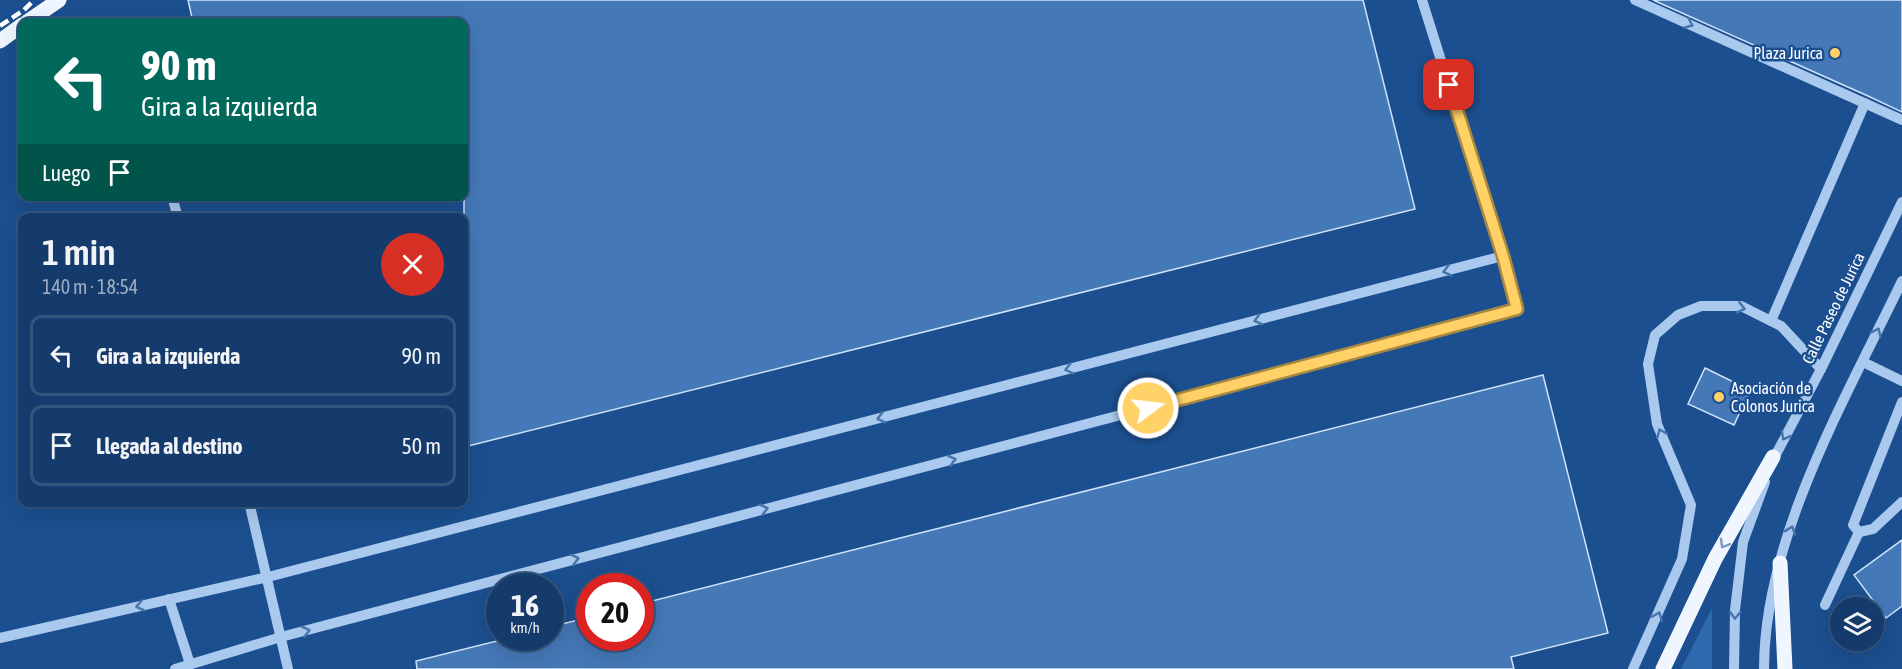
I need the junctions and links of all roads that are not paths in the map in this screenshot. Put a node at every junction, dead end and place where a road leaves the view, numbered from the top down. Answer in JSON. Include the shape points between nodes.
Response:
{"nodes":[{"id":1,"x":59,"y":0,"type":"edge"},
{"id":2,"x":1422,"y":0,"type":"edge"},
{"id":3,"x":1635,"y":0,"type":"edge"},
{"id":4,"x":33,"y":18,"type":"edge"},
{"id":5,"x":18,"y":28,"type":"edge"},
{"id":6,"x":0,"y":41,"type":"edge"},
{"id":7,"x":1865,"y":104,"type":"junction"},
{"id":8,"x":1902,"y":120,"type":"edge"},
{"id":9,"x":1902,"y":202,"type":"edge"},
{"id":10,"x":1503,"y":256,"type":"junction"},
{"id":11,"x":1902,"y":281,"type":"edge"},
{"id":12,"x":1771,"y":321,"type":"junction"},
{"id":13,"x":1863,"y":362,"type":"junction"},
{"id":14,"x":1821,"y":369,"type":"junction"},
{"id":15,"x":1902,"y":381,"type":"edge"},
{"id":16,"x":1902,"y":402,"type":"edge"},
{"id":17,"x":1773,"y":457,"type":"junction"},
{"id":18,"x":1902,"y":502,"type":"edge"},
{"id":19,"x":250,"y":507,"type":"edge"},
{"id":20,"x":1859,"y":532,"type":"junction"},
{"id":21,"x":1780,"y":563,"type":"junction"},
{"id":22,"x":268,"y":577,"type":"junction"},
{"id":23,"x":169,"y":599,"type":"junction"},
{"id":24,"x":1825,"y":605,"type":"dead end"},
{"id":25,"x":281,"y":637,"type":"junction"},
{"id":26,"x":0,"y":638,"type":"edge"},
{"id":27,"x":190,"y":664,"type":"junction"},
{"id":28,"x":175,"y":669,"type":"edge"},
{"id":29,"x":288,"y":669,"type":"edge"},
{"id":30,"x":1634,"y":669,"type":"edge"},
{"id":31,"x":1663,"y":669,"type":"edge"},
{"id":32,"x":1734,"y":669,"type":"edge"},
{"id":33,"x":1764,"y":669,"type":"edge"},
{"id":34,"x":1785,"y":669,"type":"edge"}],
"edges":[{"from":1,"to":4,"type":"main road"},
{"from":2,"to":10,"type":"street"},
{"from":3,"to":7,"type":"street","one_way":true},
{"from":5,"to":6,"type":"main road"},
{"from":7,"to":8,"type":"street"},
{"from":7,"to":12,"type":"street"},
{"from":9,"to":14,"type":"street","name":"Calle Paseo de Jurica"},
{"from":10,"to":22,"type":"street","one_way":true},
{"from":25,"to":10,"type":"street","one_way":true,"via":[[1514,311],[1518,305]]},
{"from":13,"to":11,"type":"street","one_way":true},
{"from":12,"to":14,"type":"street","via":[[1781,326]]},
{"from":30,"to":12,"type":"street","one_way":true,"via":[[1682,559],[1691,505],[1657,424],[1648,363],[1655,335],[1678,315],[1701,306],[1741,306]]},
{"from":13,"to":15,"type":"street"},
{"from":21,"to":13,"type":"street","one_way":true,"via":[[1810,473]]},
{"from":14,"to":17,"type":"street","name":"Calle Paseo de Jurica","one_way":true},
{"from":16,"to":20,"type":"street","via":[[1852,525]]},
{"from":17,"to":31,"type":"main road","one_way":true,"via":[[1715,559]]},
{"from":17,"to":32,"type":"street","name":"Calle Paseo de Jurica","one_way":true,"via":[[1743,542],[1735,610]]},
{"from":18,"to":20,"type":"street","via":[[1873,529]]},
{"from":19,"to":22,"type":"street"},
{"from":20,"to":24,"type":"street"},
{"from":21,"to":33,"type":"street","via":[[1764,639]]},
{"from":21,"to":34,"type":"main road"},
{"from":22,"to":23,"type":"street"},
{"from":22,"to":25,"type":"street"},
{"from":23,"to":26,"type":"street","one_way":true},
{"from":23,"to":27,"type":"street"},
{"from":25,"to":27,"type":"street"},
{"from":25,"to":29,"type":"street"},
{"from":27,"to":28,"type":"street"}]}
